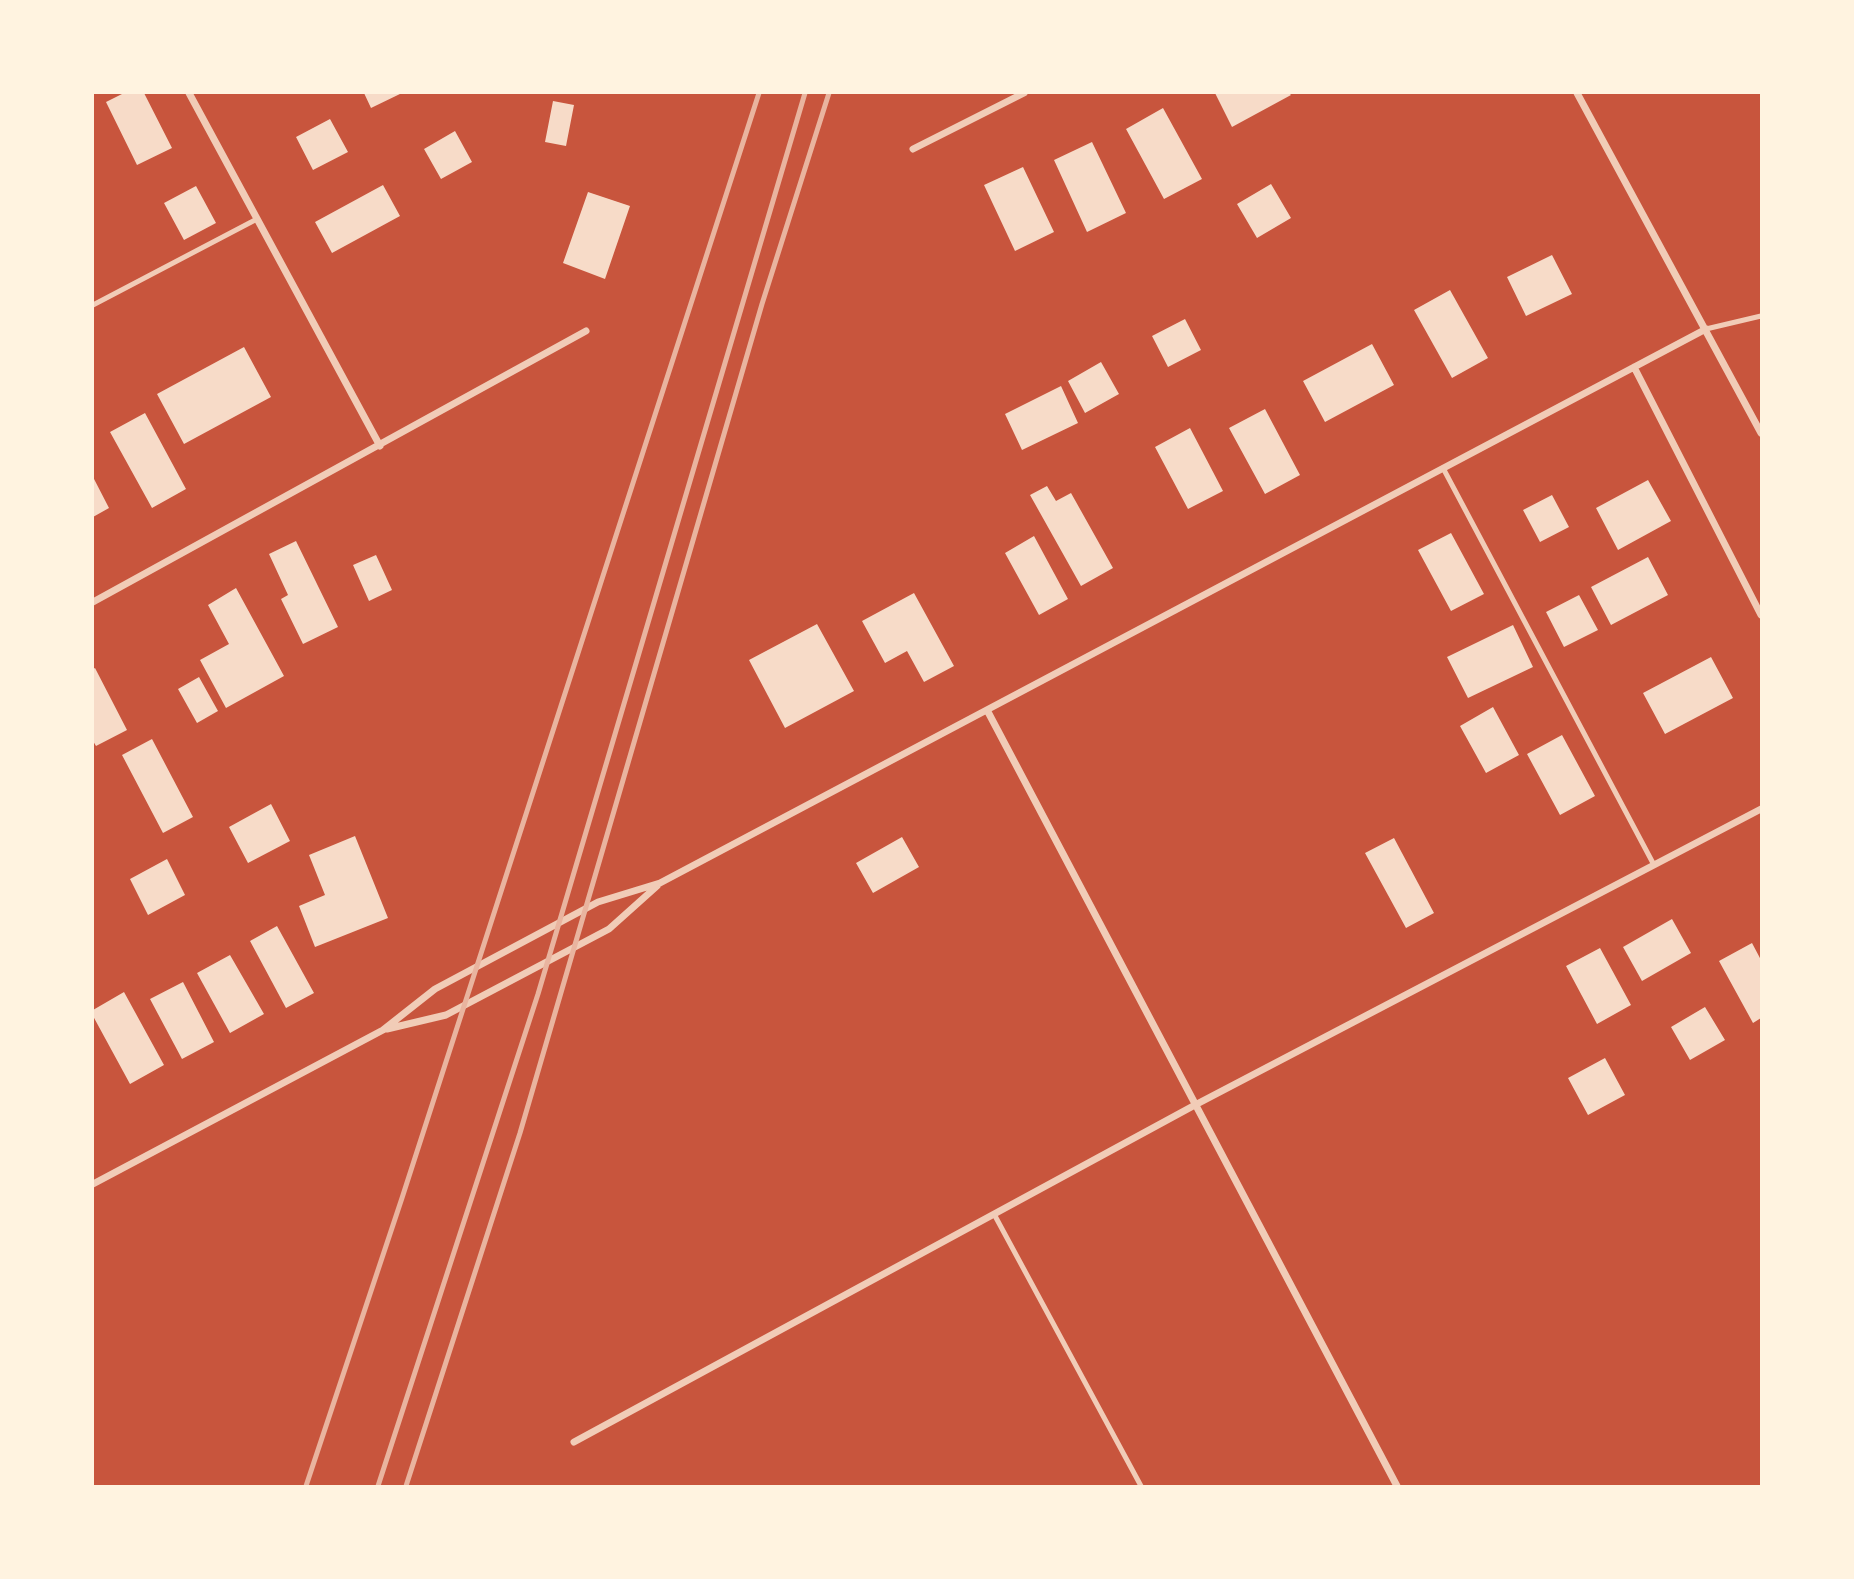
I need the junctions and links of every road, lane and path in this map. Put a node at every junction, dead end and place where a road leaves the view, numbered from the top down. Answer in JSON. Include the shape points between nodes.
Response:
{"nodes":[{"id":1,"x":188,"y":93,"type":"edge"},
{"id":2,"x":1024,"y":93,"type":"edge"},
{"id":3,"x":1577,"y":93,"type":"edge"},
{"id":4,"x":913,"y":149,"type":"dead end"},
{"id":5,"x":257,"y":219,"type":"junction"},
{"id":6,"x":93,"y":305,"type":"edge"},
{"id":7,"x":1761,"y":316,"type":"edge"},
{"id":8,"x":1706,"y":329,"type":"junction"},
{"id":9,"x":586,"y":331,"type":"dead end"},
{"id":10,"x":1634,"y":367,"type":"junction"},
{"id":11,"x":1761,"y":433,"type":"edge"},
{"id":12,"x":380,"y":446,"type":"junction"},
{"id":13,"x":1443,"y":468,"type":"junction"},
{"id":14,"x":93,"y":602,"type":"edge"},
{"id":15,"x":1761,"y":615,"type":"edge"},
{"id":16,"x":987,"y":710,"type":"junction"},
{"id":17,"x":1761,"y":809,"type":"edge"},
{"id":18,"x":1654,"y":865,"type":"junction"},
{"id":19,"x":660,"y":883,"type":"junction"},
{"id":20,"x":383,"y":1030,"type":"junction"},
{"id":21,"x":1195,"y":1105,"type":"junction"},
{"id":22,"x":93,"y":1184,"type":"edge"},
{"id":23,"x":994,"y":1214,"type":"junction"},
{"id":24,"x":574,"y":1442,"type":"dead end"},
{"id":25,"x":1141,"y":1486,"type":"edge"},
{"id":26,"x":1397,"y":1486,"type":"edge"}],
"edges":[{"from":1,"to":5,"type":"street"},
{"from":2,"to":4,"type":"street"},
{"from":3,"to":8,"type":"street"},
{"from":5,"to":6,"type":"lane"},
{"from":5,"to":12,"type":"street"},
{"from":7,"to":8,"type":"lane"},
{"from":8,"to":10,"type":"street"},
{"from":8,"to":11,"type":"street"},
{"from":9,"to":12,"type":"street"},
{"from":10,"to":13,"type":"street"},
{"from":10,"to":15,"type":"street"},
{"from":12,"to":14,"type":"street"},
{"from":13,"to":16,"type":"street"},
{"from":13,"to":18,"type":"lane"},
{"from":16,"to":19,"type":"street"},
{"from":16,"to":21,"type":"street"},
{"from":17,"to":18,"type":"street"},
{"from":18,"to":21,"type":"street"},
{"from":19,"to":20,"type":"street","via":[[598,902],[435,989]]},
{"from":19,"to":20,"type":"street","via":[[610,929],[446,1016]]},
{"from":20,"to":22,"type":"street"},
{"from":21,"to":23,"type":"street"},
{"from":21,"to":26,"type":"street"},
{"from":23,"to":24,"type":"street"},
{"from":23,"to":25,"type":"lane"}]}
